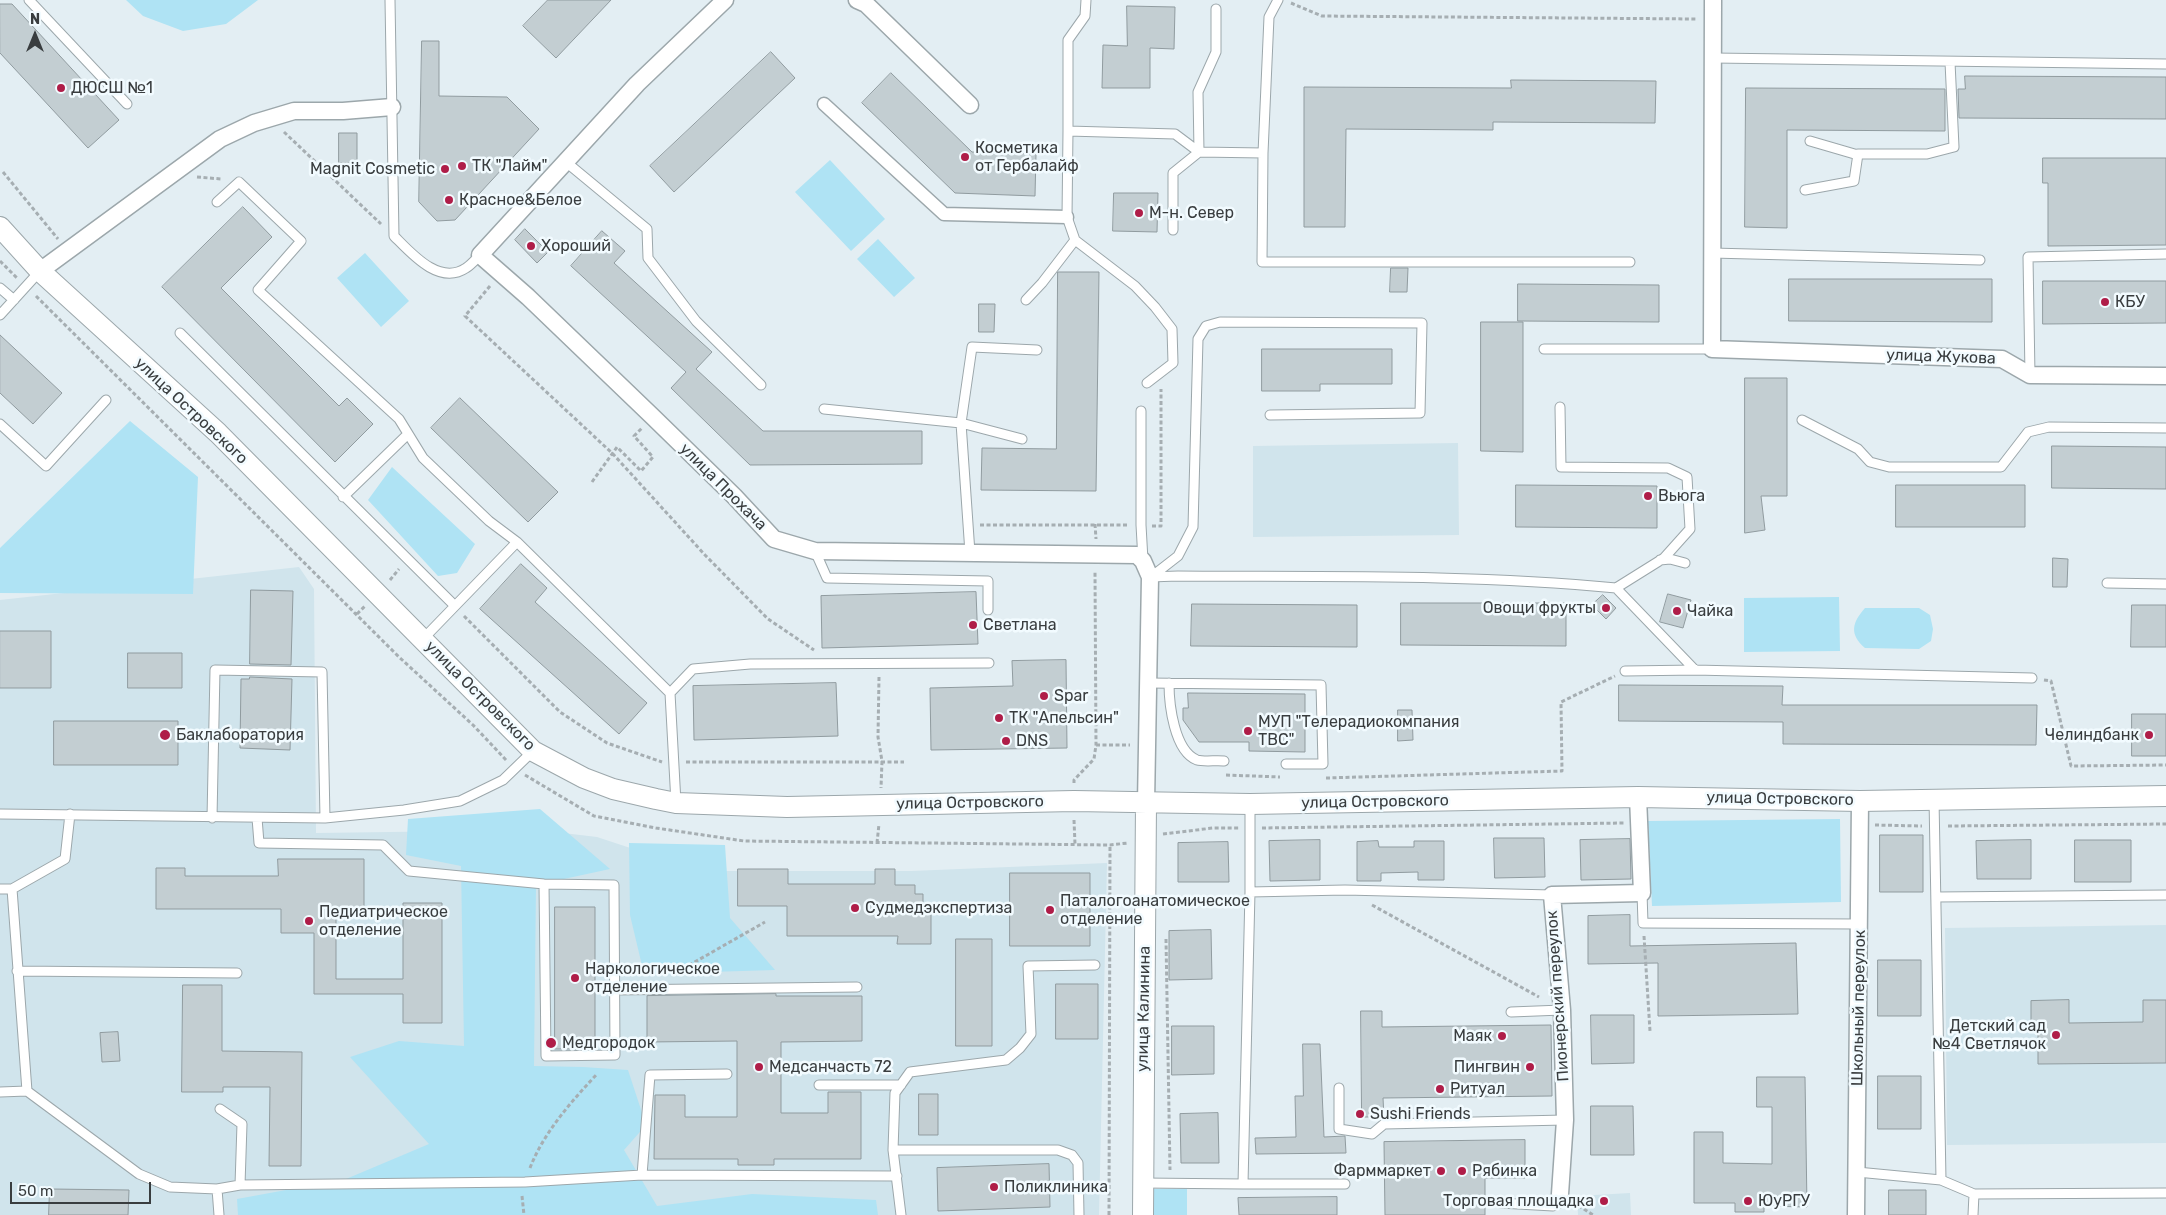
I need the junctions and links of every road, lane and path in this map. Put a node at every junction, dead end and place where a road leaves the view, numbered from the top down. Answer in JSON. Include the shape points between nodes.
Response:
{"nodes":[{"id":1,"x":29,"y":0,"type":"edge"},
{"id":2,"x":390,"y":0,"type":"edge"},
{"id":3,"x":726,"y":0,"type":"edge"},
{"id":4,"x":857,"y":0,"type":"edge"},
{"id":5,"x":1086,"y":0,"type":"edge"},
{"id":6,"x":1278,"y":0,"type":"edge"},
{"id":7,"x":1283,"y":0,"type":"edge"},
{"id":8,"x":1713,"y":0,"type":"edge"},
{"id":9,"x":1216,"y":9,"type":"dead end"},
{"id":10,"x":1713,"y":19,"type":"junction"},
{"id":11,"x":1713,"y":58,"type":"junction"},
{"id":12,"x":1950,"y":62,"type":"junction"},
{"id":13,"x":2166,"y":64,"type":"edge"},
{"id":14,"x":127,"y":104,"type":"dead end"},
{"id":15,"x":824,"y":104,"type":"dead end"},
{"id":16,"x":970,"y":105,"type":"dead end"},
{"id":17,"x":392,"y":107,"type":"junction"},
{"id":18,"x":270,"y":118,"type":"junction"},
{"id":19,"x":1068,"y":132,"type":"junction"},
{"id":20,"x":1810,"y":142,"type":"dead end"},
{"id":21,"x":1198,"y":152,"type":"junction"},
{"id":22,"x":1263,"y":153,"type":"junction"},
{"id":23,"x":1858,"y":155,"type":"junction"},
{"id":24,"x":566,"y":162,"type":"junction"},
{"id":25,"x":3,"y":172,"type":"dead end"},
{"id":26,"x":169,"y":176,"type":"junction"},
{"id":27,"x":239,"y":182,"type":"junction"},
{"id":28,"x":1805,"y":190,"type":"dead end"},
{"id":29,"x":217,"y":202,"type":"dead end"},
{"id":30,"x":1067,"y":217,"type":"junction"},
{"id":31,"x":0,"y":227,"type":"edge"},
{"id":32,"x":1173,"y":230,"type":"dead end"},
{"id":33,"x":394,"y":236,"type":"junction"},
{"id":34,"x":1075,"y":240,"type":"junction"},
{"id":35,"x":68,"y":251,"type":"junction"},
{"id":36,"x":1712,"y":253,"type":"junction"},
{"id":37,"x":2166,"y":254,"type":"edge"},
{"id":38,"x":480,"y":255,"type":"junction"},
{"id":39,"x":1980,"y":260,"type":"dead end"},
{"id":40,"x":0,"y":261,"type":"edge"},
{"id":41,"x":1630,"y":262,"type":"dead end"},
{"id":42,"x":40,"y":272,"type":"junction"},
{"id":43,"x":500,"y":273,"type":"junction"},
{"id":44,"x":26,"y":286,"type":"junction"},
{"id":45,"x":0,"y":288,"type":"edge"},
{"id":46,"x":14,"y":300,"type":"junction"},
{"id":47,"x":1026,"y":300,"type":"dead end"},
{"id":48,"x":0,"y":315,"type":"edge"},
{"id":49,"x":180,"y":333,"type":"dead end"},
{"id":50,"x":1544,"y":349,"type":"dead end"},
{"id":51,"x":1712,"y":349,"type":"junction"},
{"id":52,"x":1037,"y":350,"type":"dead end"},
{"id":53,"x":2030,"y":375,"type":"junction"},
{"id":54,"x":2166,"y":376,"type":"edge"},
{"id":55,"x":1147,"y":383,"type":"dead end"},
{"id":56,"x":760,"y":386,"type":"dead end"},
{"id":57,"x":1162,"y":394,"type":"dead end"},
{"id":58,"x":106,"y":400,"type":"dead end"},
{"id":59,"x":1560,"y":407,"type":"dead end"},
{"id":60,"x":824,"y":409,"type":"dead end"},
{"id":61,"x":1141,"y":411,"type":"dead end"},
{"id":62,"x":1270,"y":415,"type":"dead end"},
{"id":63,"x":1802,"y":420,"type":"dead end"},
{"id":64,"x":961,"y":423,"type":"junction"},
{"id":65,"x":0,"y":424,"type":"edge"},
{"id":66,"x":2166,"y":428,"type":"edge"},
{"id":67,"x":408,"y":434,"type":"junction"},
{"id":68,"x":634,"y":436,"type":"dead end"},
{"id":69,"x":1022,"y":439,"type":"dead end"},
{"id":70,"x":613,"y":454,"type":"junction"},
{"id":71,"x":592,"y":482,"type":"dead end"},
{"id":72,"x":343,"y":497,"type":"junction"},
{"id":73,"x":1095,"y":524,"type":"junction"},
{"id":74,"x":968,"y":525,"type":"junction"},
{"id":75,"x":1141,"y":525,"type":"junction"},
{"id":76,"x":517,"y":542,"type":"junction"},
{"id":77,"x":815,"y":551,"type":"junction"},
{"id":78,"x":970,"y":553,"type":"junction"},
{"id":79,"x":1096,"y":554,"type":"junction"},
{"id":80,"x":1660,"y":560,"type":"junction"},
{"id":81,"x":1143,"y":561,"type":"junction"},
{"id":82,"x":1685,"y":563,"type":"dead end"},
{"id":83,"x":1150,"y":577,"type":"junction"},
{"id":84,"x":2107,"y":583,"type":"dead end"},
{"id":85,"x":2166,"y":584,"type":"edge"},
{"id":86,"x":1616,"y":588,"type":"junction"},
{"id":87,"x":455,"y":606,"type":"junction"},
{"id":88,"x":988,"y":610,"type":"dead end"},
{"id":89,"x":424,"y":639,"type":"junction"},
{"id":90,"x":833,"y":663,"type":"junction"},
{"id":91,"x":879,"y":663,"type":"junction"},
{"id":92,"x":989,"y":663,"type":"dead end"},
{"id":93,"x":1696,"y":670,"type":"junction"},
{"id":94,"x":1625,"y":671,"type":"joint"},
{"id":95,"x":2032,"y":678,"type":"joint"},
{"id":96,"x":1148,"y":683,"type":"junction"},
{"id":97,"x":1169,"y":683,"type":"junction"},
{"id":98,"x":670,"y":693,"type":"junction"},
{"id":99,"x":878,"y":737,"type":"dead end"},
{"id":100,"x":1146,"y":744,"type":"junction"},
{"id":101,"x":1096,"y":745,"type":"junction"},
{"id":102,"x":532,"y":751,"type":"junction"},
{"id":103,"x":1224,"y":761,"type":"dead end"},
{"id":104,"x":1286,"y":764,"type":"dead end"},
{"id":105,"x":2166,"y":765,"type":"edge"},
{"id":106,"x":514,"y":769,"type":"junction"},
{"id":107,"x":1221,"y":775,"type":"dead end"},
{"id":108,"x":1287,"y":777,"type":"dead end"},
{"id":109,"x":1325,"y":778,"type":"dead end"},
{"id":110,"x":2166,"y":796,"type":"edge"},
{"id":111,"x":1638,"y":797,"type":"junction"},
{"id":112,"x":1934,"y":799,"type":"junction"},
{"id":113,"x":1074,"y":801,"type":"junction"},
{"id":114,"x":1860,"y":801,"type":"junction"},
{"id":115,"x":676,"y":803,"type":"junction"},
{"id":116,"x":1146,"y":803,"type":"junction"},
{"id":117,"x":1250,"y":804,"type":"junction"},
{"id":118,"x":0,"y":814,"type":"edge"},
{"id":119,"x":70,"y":814,"type":"junction"},
{"id":120,"x":212,"y":818,"type":"junction"},
{"id":121,"x":257,"y":818,"type":"junction"},
{"id":122,"x":324,"y":818,"type":"junction"},
{"id":123,"x":1639,"y":823,"type":"junction"},
{"id":124,"x":2166,"y":824,"type":"edge"},
{"id":125,"x":1860,"y":825,"type":"junction"},
{"id":126,"x":1935,"y":826,"type":"junction"},
{"id":127,"x":1251,"y":828,"type":"junction"},
{"id":128,"x":1164,"y":833,"type":"junction"},
{"id":129,"x":1155,"y":842,"type":"junction"},
{"id":130,"x":1075,"y":844,"type":"junction"},
{"id":131,"x":1110,"y":845,"type":"junction"},
{"id":132,"x":544,"y":884,"type":"junction"},
{"id":133,"x":0,"y":889,"type":"edge"},
{"id":134,"x":12,"y":889,"type":"junction"},
{"id":135,"x":1250,"y":892,"type":"junction"},
{"id":136,"x":1642,"y":893,"type":"junction"},
{"id":137,"x":1552,"y":895,"type":"junction"},
{"id":138,"x":2166,"y":895,"type":"edge"},
{"id":139,"x":1936,"y":898,"type":"junction"},
{"id":140,"x":1371,"y":904,"type":"dead end"},
{"id":141,"x":765,"y":922,"type":"dead end"},
{"id":142,"x":1643,"y":923,"type":"junction"},
{"id":143,"x":1860,"y":924,"type":"junction"},
{"id":144,"x":1166,"y":930,"type":"dead end"},
{"id":145,"x":1095,"y":965,"type":"dead end"},
{"id":146,"x":17,"y":971,"type":"junction"},
{"id":147,"x":237,"y":973,"type":"dead end"},
{"id":148,"x":857,"y":987,"type":"dead end"},
{"id":149,"x":648,"y":989,"type":"junction"},
{"id":150,"x":615,"y":990,"type":"junction"},
{"id":151,"x":1562,"y":1010,"type":"junction"},
{"id":152,"x":1511,"y":1012,"type":"dead end"},
{"id":153,"x":1650,"y":1030,"type":"dead end"},
{"id":154,"x":596,"y":1074,"type":"dead end"},
{"id":155,"x":728,"y":1074,"type":"dead end"},
{"id":156,"x":820,"y":1085,"type":"dead end"},
{"id":157,"x":901,"y":1085,"type":"junction"},
{"id":158,"x":1339,"y":1088,"type":"dead end"},
{"id":159,"x":27,"y":1091,"type":"junction"},
{"id":160,"x":0,"y":1092,"type":"edge"},
{"id":161,"x":220,"y":1108,"type":"dead end"},
{"id":162,"x":1565,"y":1120,"type":"junction"},
{"id":163,"x":894,"y":1150,"type":"junction"},
{"id":164,"x":1857,"y":1172,"type":"junction"},
{"id":165,"x":642,"y":1175,"type":"junction"},
{"id":166,"x":897,"y":1176,"type":"junction"},
{"id":167,"x":1941,"y":1180,"type":"junction"},
{"id":168,"x":525,"y":1182,"type":"junction"},
{"id":169,"x":1142,"y":1183,"type":"junction"},
{"id":170,"x":1170,"y":1183,"type":"junction"},
{"id":171,"x":1243,"y":1184,"type":"junction"},
{"id":172,"x":1345,"y":1184,"type":"dead end"},
{"id":173,"x":240,"y":1185,"type":"junction"},
{"id":174,"x":217,"y":1189,"type":"junction"},
{"id":175,"x":2166,"y":1193,"type":"edge"},
{"id":176,"x":1974,"y":1194,"type":"junction"},
{"id":177,"x":1560,"y":1202,"type":"junction"},
{"id":178,"x":1500,"y":1203,"type":"dead end"},
{"id":179,"x":219,"y":1215,"type":"edge"},
{"id":180,"x":524,"y":1215,"type":"edge"},
{"id":181,"x":901,"y":1215,"type":"edge"},
{"id":182,"x":1079,"y":1215,"type":"edge"},
{"id":183,"x":1109,"y":1215,"type":"edge"},
{"id":184,"x":1143,"y":1215,"type":"edge"},
{"id":185,"x":1593,"y":1215,"type":"edge"},
{"id":186,"x":1856,"y":1215,"type":"edge"},
{"id":187,"x":1973,"y":1215,"type":"edge"}],
"edges":[{"from":1,"to":14,"type":"lane"},
{"from":2,"to":17,"type":"lane"},
{"from":3,"to":24,"type":"street","via":[[637,84]]},
{"from":4,"to":16,"type":"street","via":[[866,4]]},
{"from":5,"to":19,"type":"lane","via":[[1085,16],[1068,40]]},
{"from":6,"to":22,"type":"lane","via":[[1269,18]]},
{"from":7,"to":10,"type":"path","via":[[1322,16]]},
{"from":8,"to":10,"type":"street"},
{"from":9,"to":21,"type":"lane","via":[[1216,52],[1198,92]]},
{"from":10,"to":11,"type":"street"},
{"from":11,"to":12,"type":"lane"},
{"from":11,"to":36,"type":"street"},
{"from":12,"to":13,"type":"lane"},
{"from":12,"to":23,"type":"lane","via":[[1954,147],[1928,154]]},
{"from":15,"to":30,"type":"street","via":[[944,214]]},
{"from":17,"to":18,"type":"street","via":[[294,111]]},
{"from":17,"to":33,"type":"lane"},
{"from":18,"to":26,"type":"street","via":[[220,139]]},
{"from":18,"to":33,"type":"path"},
{"from":19,"to":21,"type":"lane","via":[[1175,134]]},
{"from":19,"to":30,"type":"lane"},
{"from":20,"to":23,"type":"lane"},
{"from":21,"to":22,"type":"lane"},
{"from":21,"to":32,"type":"lane","via":[[1173,173]]},
{"from":22,"to":41,"type":"lane","via":[[1262,262]]},
{"from":23,"to":28,"type":"lane","via":[[1854,181]]},
{"from":24,"to":38,"type":"street"},
{"from":24,"to":56,"type":"lane","via":[[647,229],[648,258],[696,321]]},
{"from":25,"to":35,"type":"path"},
{"from":26,"to":27,"type":"path"},
{"from":26,"to":35,"type":"street"},
{"from":27,"to":29,"type":"lane"},
{"from":27,"to":67,"type":"lane","via":[[301,241],[258,290],[399,419]]},
{"from":30,"to":34,"type":"lane"},
{"from":31,"to":42,"type":"street","name":"улица Островского"},
{"from":33,"to":38,"type":"lane","via":[[432,269],[454,273],[466,269]]},
{"from":34,"to":47,"type":"lane"},
{"from":34,"to":55,"type":"lane","via":[[1135,286],[1172,329],[1173,363]]},
{"from":35,"to":42,"type":"street"},
{"from":36,"to":39,"type":"lane"},
{"from":36,"to":51,"type":"street"},
{"from":37,"to":53,"type":"lane","via":[[2028,257]]},
{"from":38,"to":43,"type":"street","name":"улица Прохача"},
{"from":40,"to":44,"type":"path"},
{"from":42,"to":44,"type":"lane"},
{"from":42,"to":89,"type":"street","name":"улица Островского","via":[[218,433],[367,586]]},
{"from":43,"to":70,"type":"path","via":[[465,316]]},
{"from":43,"to":77,"type":"street","name":"улица Прохача","via":[[728,489],[774,539]]},
{"from":44,"to":46,"type":"lane"},
{"from":44,"to":106,"type":"path"},
{"from":45,"to":46,"type":"lane"},
{"from":46,"to":48,"type":"lane"},
{"from":49,"to":72,"type":"lane"},
{"from":50,"to":51,"type":"lane"},
{"from":51,"to":53,"type":"street","name":"улица Жукова","via":[[2002,359]]},
{"from":52,"to":64,"type":"lane","via":[[972,347]]},
{"from":53,"to":54,"type":"street","name":"улица Жукова"},
{"from":57,"to":75,"type":"path","via":[[1161,526]]},
{"from":58,"to":65,"type":"lane","via":[[46,466]]},
{"from":59,"to":80,"type":"lane","via":[[1561,467],[1668,468],[1687,477],[1690,529]]},
{"from":60,"to":64,"type":"lane"},
{"from":61,"to":75,"type":"lane"},
{"from":62,"to":83,"type":"lane","via":[[1420,413],[1422,323],[1220,322],[1206,326],[1198,339],[1194,527],[1178,556]]},
{"from":63,"to":66,"type":"lane","via":[[1858,449],[1870,462],[1889,467],[2001,467],[2028,432],[2049,427]]},
{"from":64,"to":69,"type":"lane"},
{"from":64,"to":74,"type":"lane"},
{"from":67,"to":72,"type":"lane"},
{"from":67,"to":76,"type":"lane","via":[[423,458],[489,521]]},
{"from":68,"to":70,"type":"path","via":[[653,457],[641,471],[617,448]]},
{"from":70,"to":71,"type":"path"},
{"from":70,"to":90,"type":"path","via":[[705,556],[768,619]]},
{"from":72,"to":87,"type":"lane"},
{"from":73,"to":74,"type":"path"},
{"from":73,"to":75,"type":"path"},
{"from":73,"to":79,"type":"path"},
{"from":74,"to":78,"type":"lane"},
{"from":75,"to":81,"type":"lane"},
{"from":76,"to":87,"type":"lane"},
{"from":76,"to":98,"type":"lane"},
{"from":77,"to":78,"type":"street","name":"улица Прохача"},
{"from":77,"to":88,"type":"lane","via":[[826,578],[988,581]]},
{"from":78,"to":79,"type":"street","name":"улица Прохача"},
{"from":79,"to":81,"type":"street","name":"улица Прохача","via":[[1137,555]]},
{"from":79,"to":101,"type":"path"},
{"from":80,"to":82,"type":"lane"},
{"from":80,"to":86,"type":"lane"},
{"from":81,"to":83,"type":"street"},
{"from":83,"to":86,"type":"lane","via":[[1404,576],[1539,580]]},
{"from":83,"to":96,"type":"street"},
{"from":84,"to":85,"type":"lane"},
{"from":86,"to":93,"type":"lane"},
{"from":87,"to":89,"type":"lane"},
{"from":89,"to":102,"type":"street","name":"улица Островского"},
{"from":90,"to":91,"type":"lane"},
{"from":90,"to":98,"type":"lane","via":[[750,664],[693,669]]},
{"from":91,"to":92,"type":"lane"},
{"from":91,"to":99,"type":"path"},
{"from":93,"to":94,"type":"lane"},
{"from":93,"to":95,"type":"lane"},
{"from":94,"to":109,"type":"path","via":[[1562,702],[1562,771]]},
{"from":95,"to":105,"type":"path","via":[[2051,681],[2071,766]]},
{"from":96,"to":97,"type":"lane"},
{"from":96,"to":100,"type":"street"},
{"from":97,"to":103,"type":"lane","via":[[1169,706],[1182,748],[1197,760]]},
{"from":97,"to":104,"type":"lane","via":[[1321,685],[1323,764]]},
{"from":98,"to":115,"type":"lane"},
{"from":100,"to":101,"type":"path"},
{"from":100,"to":116,"type":"street"},
{"from":101,"to":113,"type":"path","via":[[1094,759],[1074,780]]},
{"from":102,"to":106,"type":"lane"},
{"from":102,"to":115,"type":"street","name":"улица Островского","via":[[613,789]]},
{"from":106,"to":122,"type":"lane","via":[[503,780],[460,801]]},
{"from":106,"to":130,"type":"path","via":[[594,816],[744,841]]},
{"from":107,"to":108,"type":"path"},
{"from":110,"to":112,"type":"street","name":"улица Островского"},
{"from":111,"to":114,"type":"street","name":"улица Островского"},
{"from":111,"to":117,"type":"street","name":"улица Островского"},
{"from":111,"to":123,"type":"street"},
{"from":112,"to":114,"type":"street","name":"улица Островского"},
{"from":112,"to":126,"type":"lane"},
{"from":113,"to":115,"type":"street","name":"улица Островского","via":[[787,807]]},
{"from":113,"to":116,"type":"street","name":"улица Островского"},
{"from":113,"to":130,"type":"path"},
{"from":114,"to":125,"type":"street","name":"Школьный переулок"},
{"from":116,"to":117,"type":"street","name":"улица Островского"},
{"from":116,"to":129,"type":"street","name":"улица Калинина"},
{"from":117,"to":127,"type":"lane"},
{"from":118,"to":119,"type":"lane"},
{"from":119,"to":120,"type":"lane"},
{"from":119,"to":134,"type":"lane","via":[[65,859]]},
{"from":120,"to":121,"type":"lane"},
{"from":120,"to":122,"type":"lane","via":[[215,670],[322,672]]},
{"from":121,"to":122,"type":"lane"},
{"from":121,"to":132,"type":"lane","via":[[260,843],[384,845],[409,871]]},
{"from":123,"to":127,"type":"path"},
{"from":123,"to":136,"type":"street"},
{"from":124,"to":126,"type":"path"},
{"from":125,"to":126,"type":"path"},
{"from":125,"to":143,"type":"street","name":"Школьный переулок"},
{"from":126,"to":139,"type":"lane"},
{"from":127,"to":128,"type":"path"},
{"from":127,"to":135,"type":"lane"},
{"from":128,"to":129,"type":"path"},
{"from":128,"to":129,"type":"path"},
{"from":129,"to":131,"type":"path"},
{"from":129,"to":169,"type":"street","name":"улица Калинина"},
{"from":130,"to":131,"type":"path"},
{"from":131,"to":183,"type":"path"},
{"from":132,"to":150,"type":"lane","via":[[614,885]]},
{"from":132,"to":150,"type":"lane","via":[[546,1056],[615,1055]]},
{"from":133,"to":134,"type":"lane"},
{"from":134,"to":146,"type":"lane"},
{"from":135,"to":137,"type":"lane","via":[[1345,890]]},
{"from":135,"to":171,"type":"lane"},
{"from":136,"to":137,"type":"street","name":"Пионерский переулок"},
{"from":136,"to":142,"type":"lane"},
{"from":137,"to":151,"type":"street","name":"Пионерский переулок"},
{"from":138,"to":139,"type":"lane"},
{"from":139,"to":167,"type":"lane"},
{"from":140,"to":151,"type":"path"},
{"from":141,"to":149,"type":"path"},
{"from":142,"to":143,"type":"lane"},
{"from":142,"to":153,"type":"path"},
{"from":143,"to":164,"type":"street","name":"Школьный переулок"},
{"from":144,"to":170,"type":"path"},
{"from":145,"to":157,"type":"lane","via":[[1028,966],[1031,1034],[1020,1048],[1006,1060],[910,1072]]},
{"from":146,"to":147,"type":"lane"},
{"from":146,"to":159,"type":"lane"},
{"from":148,"to":149,"type":"lane"},
{"from":149,"to":150,"type":"lane"},
{"from":151,"to":152,"type":"lane"},
{"from":151,"to":162,"type":"street","name":"Пионерский переулок"},
{"from":154,"to":168,"type":"path","via":[[567,1106],[535,1154]]},
{"from":155,"to":165,"type":"lane","via":[[650,1075]]},
{"from":156,"to":157,"type":"lane"},
{"from":157,"to":163,"type":"lane","via":[[895,1093]]},
{"from":158,"to":162,"type":"lane","via":[[1339,1129],[1372,1134],[1384,1124]]},
{"from":159,"to":160,"type":"lane"},
{"from":159,"to":174,"type":"lane","via":[[139,1174],[170,1186]]},
{"from":161,"to":173,"type":"lane","via":[[242,1124]]},
{"from":162,"to":177,"type":"street","name":"Пионерский переулок"},
{"from":163,"to":166,"type":"lane"},
{"from":163,"to":182,"type":"lane","via":[[1058,1150],[1072,1154],[1078,1163]]},
{"from":164,"to":167,"type":"lane"},
{"from":164,"to":186,"type":"street","name":"Школьный переулок"},
{"from":165,"to":166,"type":"lane"},
{"from":165,"to":168,"type":"lane"},
{"from":166,"to":181,"type":"lane"},
{"from":167,"to":176,"type":"lane"},
{"from":168,"to":173,"type":"lane"},
{"from":168,"to":180,"type":"path","via":[[522,1196]]},
{"from":169,"to":170,"type":"lane"},
{"from":169,"to":184,"type":"street","name":"улица Калинина"},
{"from":170,"to":171,"type":"lane"},
{"from":171,"to":172,"type":"lane"},
{"from":173,"to":174,"type":"lane"},
{"from":174,"to":179,"type":"lane"},
{"from":175,"to":176,"type":"lane"},
{"from":176,"to":187,"type":"lane"},
{"from":177,"to":178,"type":"lane","via":[[1553,1206]]},
{"from":177,"to":185,"type":"path"}]}
